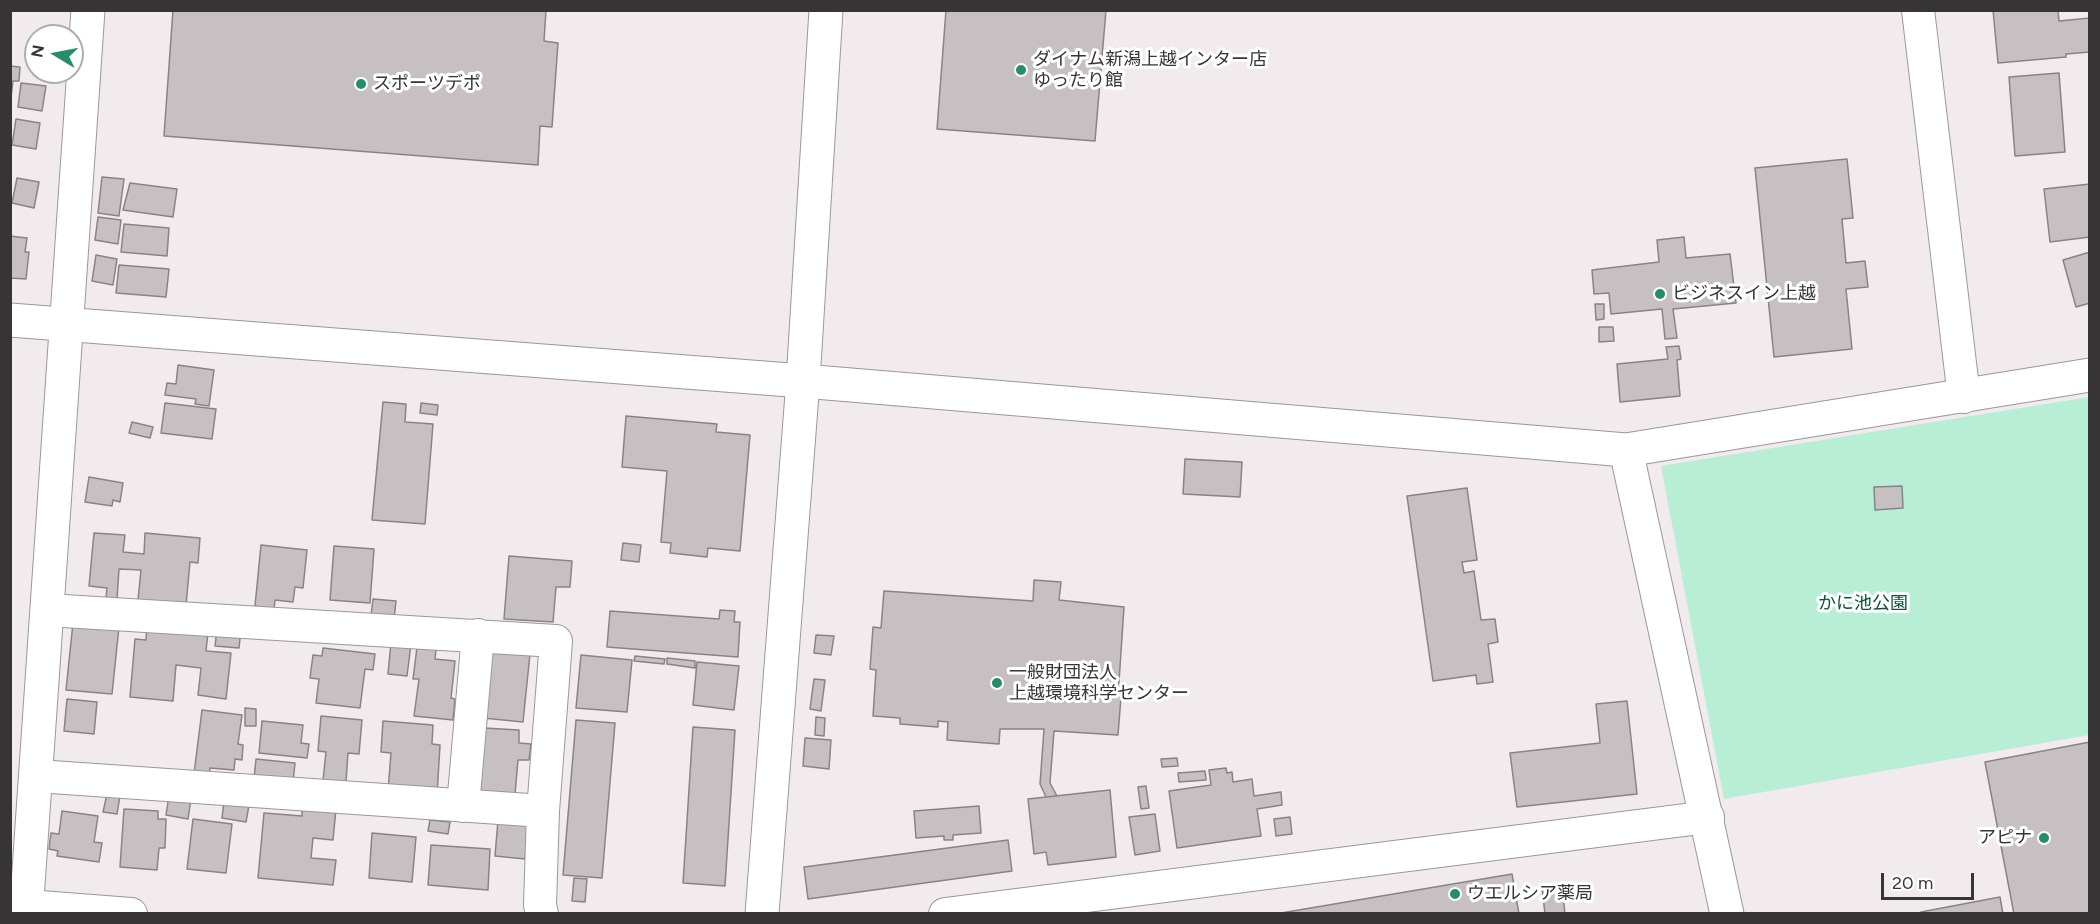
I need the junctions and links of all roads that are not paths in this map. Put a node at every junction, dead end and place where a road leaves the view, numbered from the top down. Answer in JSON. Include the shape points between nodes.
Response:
{"nodes":[{"id":1,"x":88,"y":10,"type":"edge"},
{"id":2,"x":826,"y":10,"type":"edge"},
{"id":3,"x":1918,"y":10,"type":"edge"},
{"id":4,"x":10,"y":320,"type":"edge"},
{"id":5,"x":68,"y":324,"type":"junction"},
{"id":6,"x":2090,"y":375,"type":"edge"},
{"id":7,"x":803,"y":381,"type":"junction"},
{"id":8,"x":1964,"y":397,"type":"junction"},
{"id":9,"x":1626,"y":450,"type":"junction"},
{"id":10,"x":47,"y":610,"type":"junction"},
{"id":11,"x":478,"y":635,"type":"junction"},
{"id":12,"x":37,"y":776,"type":"junction"},
{"id":13,"x":463,"y":806,"type":"junction"},
{"id":14,"x":543,"y":811,"type":"junction"},
{"id":15,"x":1708,"y":818,"type":"junction"},
{"id":16,"x":23,"y":895,"type":"edge"},
{"id":17,"x":131,"y":914,"type":"edge"},
{"id":18,"x":542,"y":914,"type":"edge"},
{"id":19,"x":762,"y":914,"type":"edge"},
{"id":20,"x":945,"y":914,"type":"edge"},
{"id":21,"x":1727,"y":914,"type":"edge"}],
"edges":[{"from":1,"to":5,"type":"street"},
{"from":2,"to":7,"type":"street"},
{"from":3,"to":8,"type":"street"},
{"from":4,"to":5,"type":"street"},
{"from":5,"to":7,"type":"street"},
{"from":5,"to":10,"type":"street"},
{"from":6,"to":8,"type":"street"},
{"from":7,"to":9,"type":"street"},
{"from":7,"to":19,"type":"street"},
{"from":8,"to":9,"type":"street"},
{"from":9,"to":15,"type":"street"},
{"from":10,"to":11,"type":"street"},
{"from":10,"to":12,"type":"street"},
{"from":11,"to":13,"type":"street"},
{"from":11,"to":14,"type":"street","via":[[556,641]]},
{"from":12,"to":13,"type":"street"},
{"from":12,"to":16,"type":"street"},
{"from":13,"to":14,"type":"street"},
{"from":14,"to":18,"type":"street"},
{"from":15,"to":20,"type":"street"},
{"from":15,"to":21,"type":"street"},
{"from":16,"to":17,"type":"street"}]}
